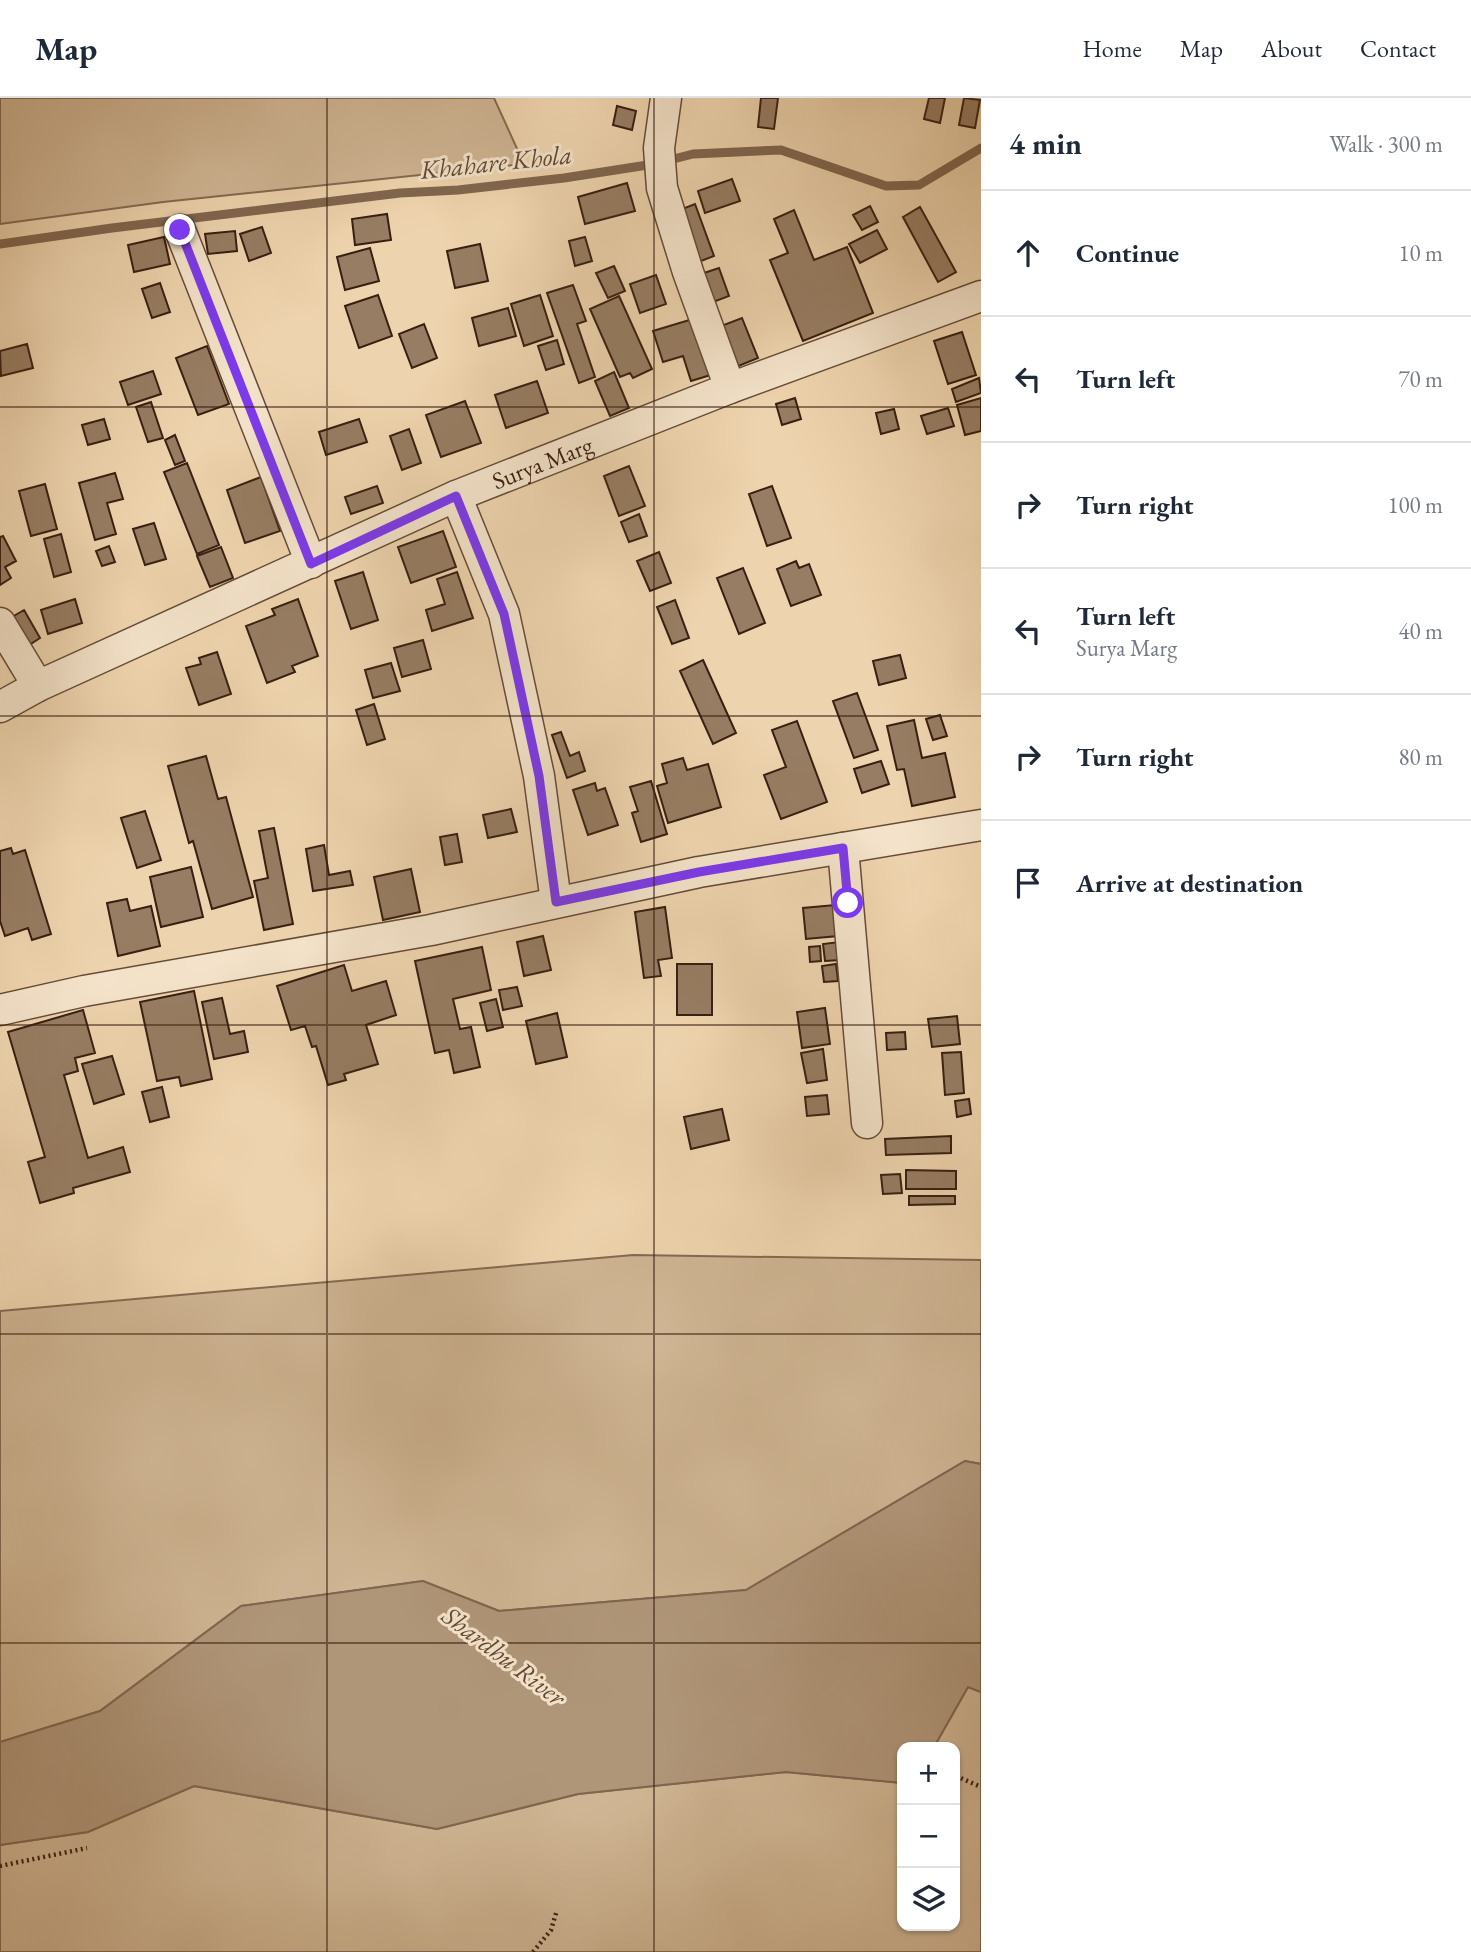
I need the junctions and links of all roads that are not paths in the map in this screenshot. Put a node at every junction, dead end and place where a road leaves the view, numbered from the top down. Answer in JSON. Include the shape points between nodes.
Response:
{"nodes":[{"id":1,"x":666,"y":98,"type":"edge"},
{"id":2,"x":180,"y":230,"type":"dead end"},
{"id":3,"x":981,"y":296,"type":"edge"},
{"id":4,"x":730,"y":388,"type":"junction"},
{"id":5,"x":456,"y":496,"type":"junction"},
{"id":6,"x":311,"y":564,"type":"junction"},
{"id":7,"x":0,"y":623,"type":"edge"},
{"id":8,"x":38,"y":686,"type":"junction"},
{"id":9,"x":0,"y":707,"type":"edge"},
{"id":10,"x":981,"y":825,"type":"edge"},
{"id":11,"x":843,"y":848,"type":"junction"},
{"id":12,"x":556,"y":902,"type":"junction"},
{"id":13,"x":0,"y":1010,"type":"edge"},
{"id":14,"x":867,"y":1123,"type":"dead end"}],
"edges":[{"from":1,"to":4,"type":"street","via":[[659,148],[662,188]]},
{"from":2,"to":6,"type":"street"},
{"from":3,"to":4,"type":"street","name":"Surya Marg"},
{"from":4,"to":5,"type":"street","name":"Surya Marg"},
{"from":5,"to":6,"type":"street","name":"Surya Marg"},
{"from":5,"to":12,"type":"street","via":[[504,614],[539,776]]},
{"from":6,"to":8,"type":"street","name":"Surya Marg"},
{"from":7,"to":8,"type":"street"},
{"from":8,"to":9,"type":"street","name":"Surya Marg"},
{"from":10,"to":11,"type":"street"},
{"from":11,"to":12,"type":"street"},
{"from":11,"to":14,"type":"street"},
{"from":12,"to":13,"type":"street","via":[[431,930],[84,990]]}]}
